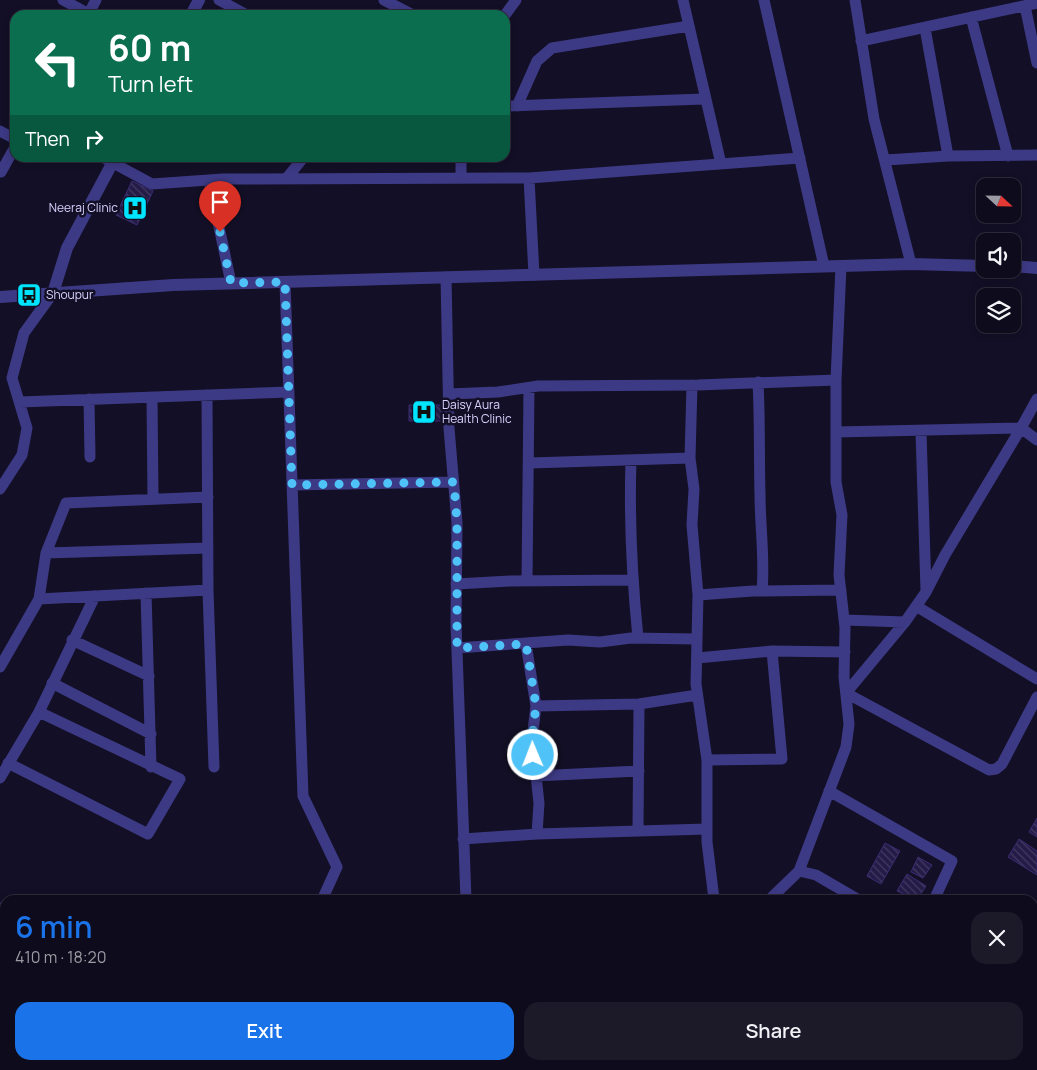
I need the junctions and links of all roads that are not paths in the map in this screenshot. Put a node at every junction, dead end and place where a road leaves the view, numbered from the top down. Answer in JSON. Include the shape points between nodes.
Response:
{"nodes":[{"id":1,"x":64,"y":0,"type":"edge"},
{"id":2,"x":219,"y":0,"type":"edge"},
{"id":3,"x":384,"y":0,"type":"edge"},
{"id":4,"x":683,"y":0,"type":"edge"},
{"id":5,"x":764,"y":0,"type":"edge"},
{"id":6,"x":855,"y":0,"type":"edge"},
{"id":7,"x":1037,"y":3,"type":"edge"},
{"id":8,"x":1025,"y":6,"type":"junction"},
{"id":9,"x":81,"y":10,"type":"edge"},
{"id":10,"x":238,"y":10,"type":"edge"},
{"id":11,"x":403,"y":10,"type":"edge"},
{"id":12,"x":971,"y":17,"type":"junction"},
{"id":13,"x":689,"y":26,"type":"junction"},
{"id":14,"x":924,"y":28,"type":"junction"},
{"id":15,"x":861,"y":41,"type":"junction"},
{"id":16,"x":1037,"y":63,"type":"edge"},
{"id":17,"x":704,"y":99,"type":"junction"},
{"id":18,"x":511,"y":106,"type":"edge"},
{"id":19,"x":1037,"y":155,"type":"edge"},
{"id":20,"x":10,"y":156,"type":"edge"},
{"id":21,"x":948,"y":156,"type":"junction"},
{"id":22,"x":1008,"y":156,"type":"junction"},
{"id":23,"x":800,"y":158,"type":"junction"},
{"id":24,"x":886,"y":160,"type":"junction"},
{"id":25,"x":110,"y":162,"type":"edge"},
{"id":26,"x":116,"y":162,"type":"edge"},
{"id":27,"x":300,"y":162,"type":"edge"},
{"id":28,"x":461,"y":162,"type":"edge"},
{"id":29,"x":721,"y":164,"type":"junction"},
{"id":30,"x":1,"y":172,"type":"edge"},
{"id":31,"x":461,"y":178,"type":"junction"},
{"id":32,"x":529,"y":178,"type":"junction"},
{"id":33,"x":286,"y":179,"type":"junction"},
{"id":34,"x":209,"y":180,"type":"junction"},
{"id":35,"x":911,"y":264,"type":"junction"},
{"id":36,"x":824,"y":266,"type":"junction"},
{"id":37,"x":841,"y":266,"type":"junction"},
{"id":38,"x":976,"y":266,"type":"edge"},
{"id":39,"x":1021,"y":267,"type":"edge"},
{"id":40,"x":1037,"y":268,"type":"edge"},
{"id":41,"x":534,"y":275,"type":"junction"},
{"id":42,"x":446,"y":277,"type":"junction"},
{"id":43,"x":285,"y":282,"type":"junction"},
{"id":44,"x":231,"y":283,"type":"junction"},
{"id":45,"x":53,"y":293,"type":"junction"},
{"id":46,"x":0,"y":297,"type":"edge"},
{"id":47,"x":836,"y":380,"type":"junction"},
{"id":48,"x":758,"y":382,"type":"junction"},
{"id":49,"x":692,"y":384,"type":"junction"},
{"id":50,"x":529,"y":388,"type":"junction"},
{"id":51,"x":289,"y":392,"type":"junction"},
{"id":52,"x":449,"y":394,"type":"junction"},
{"id":53,"x":207,"y":395,"type":"junction"},
{"id":54,"x":152,"y":397,"type":"junction"},
{"id":55,"x":89,"y":399,"type":"junction"},
{"id":56,"x":1037,"y":399,"type":"edge"},
{"id":57,"x":20,"y":402,"type":"junction"},
{"id":58,"x":1021,"y":428,"type":"junction"},
{"id":59,"x":837,"y":432,"type":"junction"},
{"id":60,"x":921,"y":432,"type":"junction"},
{"id":61,"x":1037,"y":440,"type":"edge"},
{"id":62,"x":90,"y":457,"type":"dead end"},
{"id":63,"x":690,"y":458,"type":"junction"},
{"id":64,"x":632,"y":460,"type":"junction"},
{"id":65,"x":530,"y":463,"type":"junction"},
{"id":66,"x":454,"y":482,"type":"junction"},
{"id":67,"x":292,"y":485,"type":"junction"},
{"id":68,"x":0,"y":489,"type":"edge"},
{"id":69,"x":208,"y":497,"type":"junction"},
{"id":70,"x":153,"y":499,"type":"junction"},
{"id":71,"x":208,"y":548,"type":"junction"},
{"id":72,"x":46,"y":553,"type":"junction"},
{"id":73,"x":632,"y":580,"type":"junction"},
{"id":74,"x":527,"y":581,"type":"junction"},
{"id":75,"x":456,"y":584,"type":"junction"},
{"id":76,"x":208,"y":590,"type":"junction"},
{"id":77,"x":840,"y":590,"type":"junction"},
{"id":78,"x":762,"y":591,"type":"junction"},
{"id":79,"x":926,"y":592,"type":"junction"},
{"id":80,"x":146,"y":593,"type":"junction"},
{"id":81,"x":698,"y":595,"type":"junction"},
{"id":82,"x":95,"y":596,"type":"junction"},
{"id":83,"x":39,"y":599,"type":"junction"},
{"id":84,"x":916,"y":606,"type":"junction"},
{"id":85,"x":844,"y":620,"type":"junction"},
{"id":86,"x":905,"y":622,"type":"junction"},
{"id":87,"x":638,"y":638,"type":"junction"},
{"id":88,"x":697,"y":639,"type":"junction"},
{"id":89,"x":72,"y":640,"type":"junction"},
{"id":90,"x":526,"y":644,"type":"junction"},
{"id":91,"x":457,"y":648,"type":"junction"},
{"id":92,"x":772,"y":651,"type":"junction"},
{"id":93,"x":845,"y":652,"type":"junction"},
{"id":94,"x":696,"y":658,"type":"junction"},
{"id":95,"x":0,"y":667,"type":"edge"},
{"id":96,"x":149,"y":676,"type":"junction"},
{"id":97,"x":1037,"y":679,"type":"edge"},
{"id":98,"x":52,"y":683,"type":"junction"},
{"id":99,"x":846,"y":693,"type":"junction"},
{"id":100,"x":697,"y":695,"type":"junction"},
{"id":101,"x":1037,"y":697,"type":"edge"},
{"id":102,"x":639,"y":704,"type":"junction"},
{"id":103,"x":536,"y":706,"type":"junction"},
{"id":104,"x":39,"y":712,"type":"junction"},
{"id":105,"x":151,"y":734,"type":"junction"},
{"id":106,"x":706,"y":760,"type":"junction"},
{"id":107,"x":8,"y":763,"type":"junction"},
{"id":108,"x":151,"y":767,"type":"junction"},
{"id":109,"x":214,"y":767,"type":"dead end"},
{"id":110,"x":639,"y":771,"type":"junction"},
{"id":111,"x":535,"y":776,"type":"junction"},
{"id":112,"x":0,"y":778,"type":"edge"},
{"id":113,"x":829,"y":790,"type":"junction"},
{"id":114,"x":707,"y":829,"type":"junction"},
{"id":115,"x":638,"y":830,"type":"junction"},
{"id":116,"x":537,"y":834,"type":"junction"},
{"id":117,"x":463,"y":839,"type":"junction"},
{"id":118,"x":799,"y":871,"type":"junction"},
{"id":119,"x":324,"y":895,"type":"edge"},
{"id":120,"x":466,"y":895,"type":"edge"},
{"id":121,"x":712,"y":895,"type":"edge"},
{"id":122,"x":774,"y":895,"type":"edge"},
{"id":123,"x":850,"y":895,"type":"edge"},
{"id":124,"x":936,"y":895,"type":"edge"}],
"edges":[{"from":1,"to":9,"type":"street"},
{"from":2,"to":10,"type":"street"},
{"from":3,"to":11,"type":"street"},
{"from":4,"to":13,"type":"street"},
{"from":5,"to":23,"type":"street"},
{"from":6,"to":15,"type":"street"},
{"from":7,"to":8,"type":"street"},
{"from":8,"to":12,"type":"street"},
{"from":8,"to":16,"type":"street"},
{"from":12,"to":14,"type":"street"},
{"from":12,"to":22,"type":"street"},
{"from":13,"to":17,"type":"street"},
{"from":13,"to":18,"type":"street","via":[[552,48],[537,61]]},
{"from":14,"to":15,"type":"street"},
{"from":14,"to":21,"type":"street"},
{"from":15,"to":24,"type":"street","via":[[874,119]]},
{"from":17,"to":18,"type":"street"},
{"from":17,"to":29,"type":"street"},
{"from":19,"to":22,"type":"street"},
{"from":20,"to":30,"type":"street"},
{"from":21,"to":22,"type":"street"},
{"from":21,"to":24,"type":"street"},
{"from":23,"to":29,"type":"street"},
{"from":23,"to":36,"type":"street"},
{"from":24,"to":35,"type":"street"},
{"from":25,"to":45,"type":"street","via":[[67,248]]},
{"from":26,"to":34,"type":"street","via":[[152,184]]},
{"from":27,"to":33,"type":"street"},
{"from":28,"to":31,"type":"street"},
{"from":29,"to":32,"type":"street"},
{"from":31,"to":32,"type":"street"},
{"from":31,"to":33,"type":"street"},
{"from":32,"to":41,"type":"street"},
{"from":33,"to":34,"type":"street"},
{"from":34,"to":44,"type":"street"},
{"from":35,"to":37,"type":"street"},
{"from":35,"to":38,"type":"street"},
{"from":36,"to":37,"type":"street"},
{"from":36,"to":41,"type":"street"},
{"from":37,"to":47,"type":"street"},
{"from":39,"to":40,"type":"street"},
{"from":41,"to":42,"type":"street"},
{"from":42,"to":43,"type":"street"},
{"from":42,"to":52,"type":"street"},
{"from":43,"to":44,"type":"street"},
{"from":43,"to":51,"type":"street"},
{"from":44,"to":45,"type":"street"},
{"from":45,"to":46,"type":"street"},
{"from":45,"to":57,"type":"street","via":[[24,333],[12,378]]},
{"from":47,"to":48,"type":"street"},
{"from":47,"to":59,"type":"street"},
{"from":48,"to":49,"type":"street"},
{"from":48,"to":78,"type":"street"},
{"from":49,"to":50,"type":"street"},
{"from":49,"to":63,"type":"street"},
{"from":50,"to":52,"type":"street"},
{"from":50,"to":65,"type":"street","via":[[527,442]]},
{"from":51,"to":53,"type":"street"},
{"from":51,"to":67,"type":"street"},
{"from":52,"to":66,"type":"street"},
{"from":53,"to":54,"type":"street"},
{"from":53,"to":69,"type":"street"},
{"from":54,"to":55,"type":"street"},
{"from":54,"to":70,"type":"street"},
{"from":55,"to":57,"type":"street"},
{"from":55,"to":62,"type":"street"},
{"from":56,"to":58,"type":"street"},
{"from":57,"to":68,"type":"street","via":[[27,428],[22,455]]},
{"from":58,"to":60,"type":"street"},
{"from":58,"to":61,"type":"street"},
{"from":58,"to":79,"type":"street"},
{"from":59,"to":60,"type":"street"},
{"from":59,"to":77,"type":"street","via":[[836,482],[842,514]]},
{"from":60,"to":79,"type":"street"},
{"from":63,"to":64,"type":"street"},
{"from":63,"to":81,"type":"street"},
{"from":64,"to":65,"type":"street"},
{"from":64,"to":73,"type":"street","via":[[629,503]]},
{"from":65,"to":74,"type":"street"},
{"from":66,"to":67,"type":"street"},
{"from":66,"to":75,"type":"street"},
{"from":67,"to":119,"type":"street","via":[[303,796],[337,867]]},
{"from":69,"to":70,"type":"street"},
{"from":69,"to":71,"type":"street"},
{"from":70,"to":72,"type":"street","via":[[66,503]]},
{"from":71,"to":72,"type":"street"},
{"from":71,"to":76,"type":"street"},
{"from":72,"to":83,"type":"street"},
{"from":73,"to":74,"type":"street"},
{"from":73,"to":87,"type":"street"},
{"from":74,"to":75,"type":"street"},
{"from":75,"to":91,"type":"street"},
{"from":76,"to":80,"type":"street"},
{"from":76,"to":109,"type":"street"},
{"from":77,"to":78,"type":"street"},
{"from":77,"to":85,"type":"street"},
{"from":78,"to":81,"type":"street"},
{"from":79,"to":84,"type":"street"},
{"from":80,"to":82,"type":"street"},
{"from":80,"to":96,"type":"street"},
{"from":81,"to":88,"type":"street"},
{"from":82,"to":83,"type":"street"},
{"from":82,"to":89,"type":"street"},
{"from":83,"to":95,"type":"street"},
{"from":84,"to":86,"type":"street"},
{"from":84,"to":97,"type":"street"},
{"from":85,"to":86,"type":"street"},
{"from":85,"to":93,"type":"street"},
{"from":86,"to":99,"type":"street"},
{"from":87,"to":88,"type":"street"},
{"from":87,"to":90,"type":"street"},
{"from":88,"to":94,"type":"street"},
{"from":89,"to":96,"type":"street"},
{"from":89,"to":98,"type":"street"},
{"from":90,"to":91,"type":"street"},
{"from":90,"to":103,"type":"street"},
{"from":91,"to":117,"type":"street"},
{"from":92,"to":93,"type":"street"},
{"from":92,"to":94,"type":"street"},
{"from":92,"to":106,"type":"street","via":[[782,759]]},
{"from":93,"to":99,"type":"street"},
{"from":94,"to":100,"type":"street"},
{"from":96,"to":105,"type":"street"},
{"from":98,"to":104,"type":"street"},
{"from":98,"to":105,"type":"street"},
{"from":99,"to":101,"type":"street","via":[[989,770],[1002,764]]},
{"from":99,"to":113,"type":"street","via":[[849,724],[846,747]]},
{"from":100,"to":102,"type":"street"},
{"from":100,"to":106,"type":"street"},
{"from":102,"to":103,"type":"street"},
{"from":102,"to":110,"type":"street"},
{"from":103,"to":111,"type":"street","via":[[532,738]]},
{"from":104,"to":107,"type":"street"},
{"from":104,"to":108,"type":"street"},
{"from":105,"to":108,"type":"street"},
{"from":106,"to":114,"type":"street"},
{"from":107,"to":108,"type":"street","via":[[148,834],[180,779]]},
{"from":107,"to":112,"type":"street"},
{"from":110,"to":111,"type":"street"},
{"from":110,"to":115,"type":"street"},
{"from":111,"to":116,"type":"street","via":[[539,804]]},
{"from":113,"to":118,"type":"street"},
{"from":113,"to":124,"type":"street","via":[[952,861]]},
{"from":114,"to":115,"type":"street"},
{"from":114,"to":121,"type":"street"},
{"from":115,"to":116,"type":"street","via":[[607,834]]},
{"from":116,"to":117,"type":"street"},
{"from":117,"to":120,"type":"street"},
{"from":118,"to":122,"type":"street"},
{"from":118,"to":123,"type":"street","via":[[816,875]]}]}
